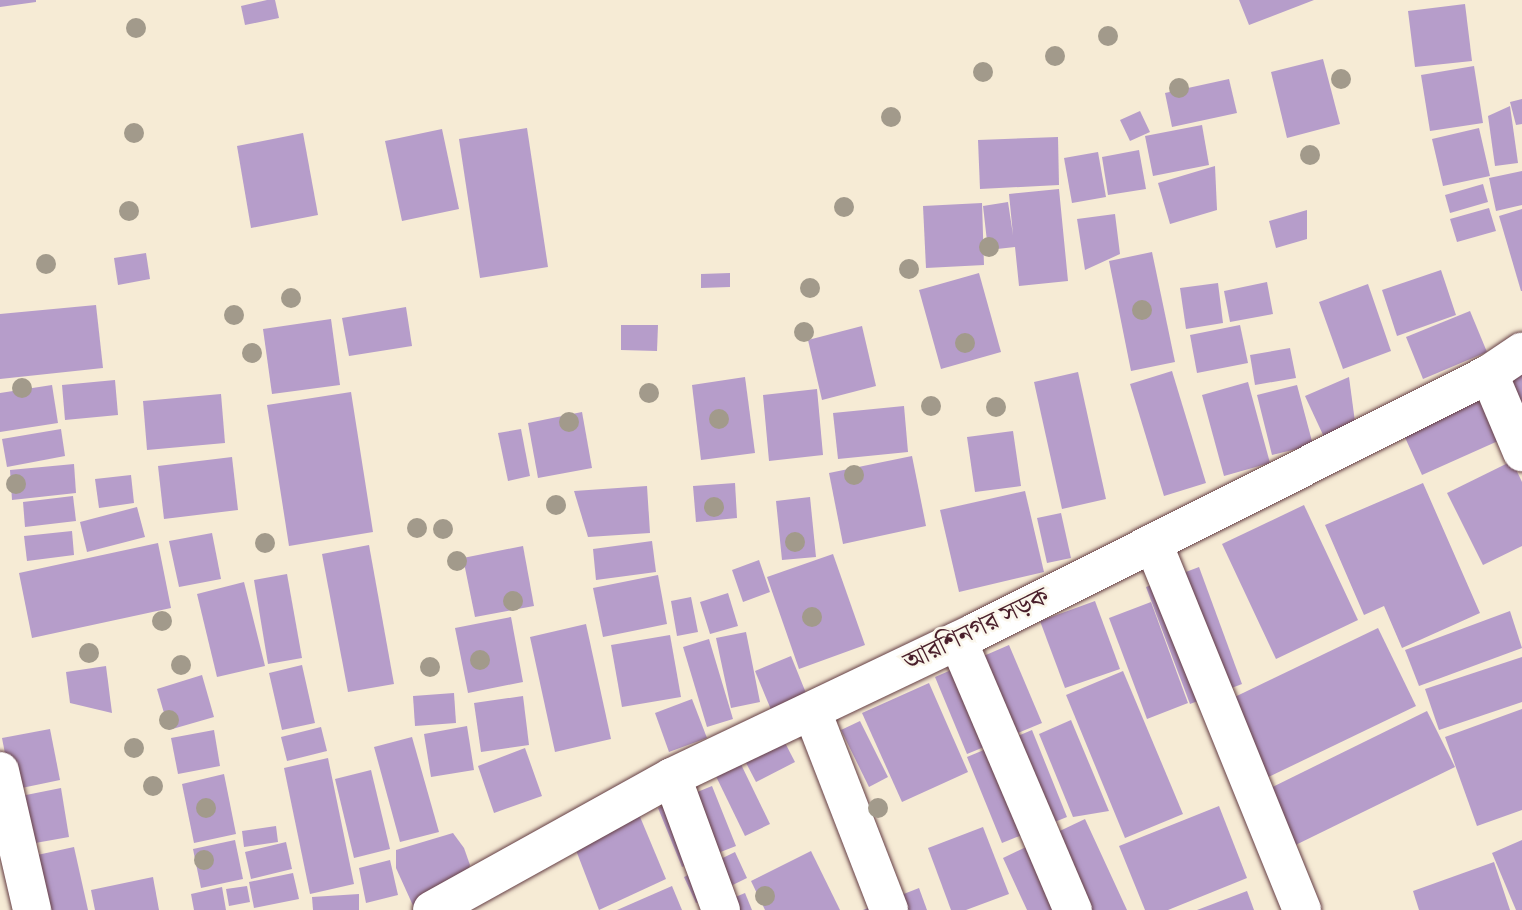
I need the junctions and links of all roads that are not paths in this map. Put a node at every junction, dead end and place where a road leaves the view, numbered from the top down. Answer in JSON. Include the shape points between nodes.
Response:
{"nodes":[{"id":1,"x":1522,"y":352,"type":"edge"},
{"id":2,"x":1489,"y":374,"type":"junction"},
{"id":3,"x":1522,"y":452,"type":"edge"},
{"id":4,"x":1153,"y":543,"type":"junction"},
{"id":5,"x":958,"y":641,"type":"junction"},
{"id":6,"x":812,"y":711,"type":"junction"},
{"id":7,"x":0,"y":771,"type":"edge"},
{"id":8,"x":672,"y":777,"type":"junction"},
{"id":9,"x":32,"y":910,"type":"edge"},
{"id":10,"x":432,"y":910,"type":"edge"},
{"id":11,"x":721,"y":910,"type":"edge"},
{"id":12,"x":889,"y":910,"type":"edge"},
{"id":13,"x":1073,"y":910,"type":"edge"},
{"id":14,"x":1302,"y":910,"type":"edge"}],
"edges":[{"from":1,"to":2,"type":"street","name":"আরশিনগর সড়ক"},
{"from":2,"to":3,"type":"street"},
{"from":2,"to":4,"type":"street","name":"আরশিনগর সড়ক"},
{"from":4,"to":5,"type":"street","name":"আরশিনগর সড়ক"},
{"from":4,"to":14,"type":"street"},
{"from":5,"to":6,"type":"street","name":"আরশিনগর সড়ক"},
{"from":5,"to":13,"type":"street"},
{"from":6,"to":8,"type":"street","name":"আরশিনগর সড়ক"},
{"from":6,"to":12,"type":"street"},
{"from":7,"to":9,"type":"street"},
{"from":8,"to":10,"type":"street","name":"আরশিনগর সড়ক"},
{"from":8,"to":11,"type":"street"}]}
